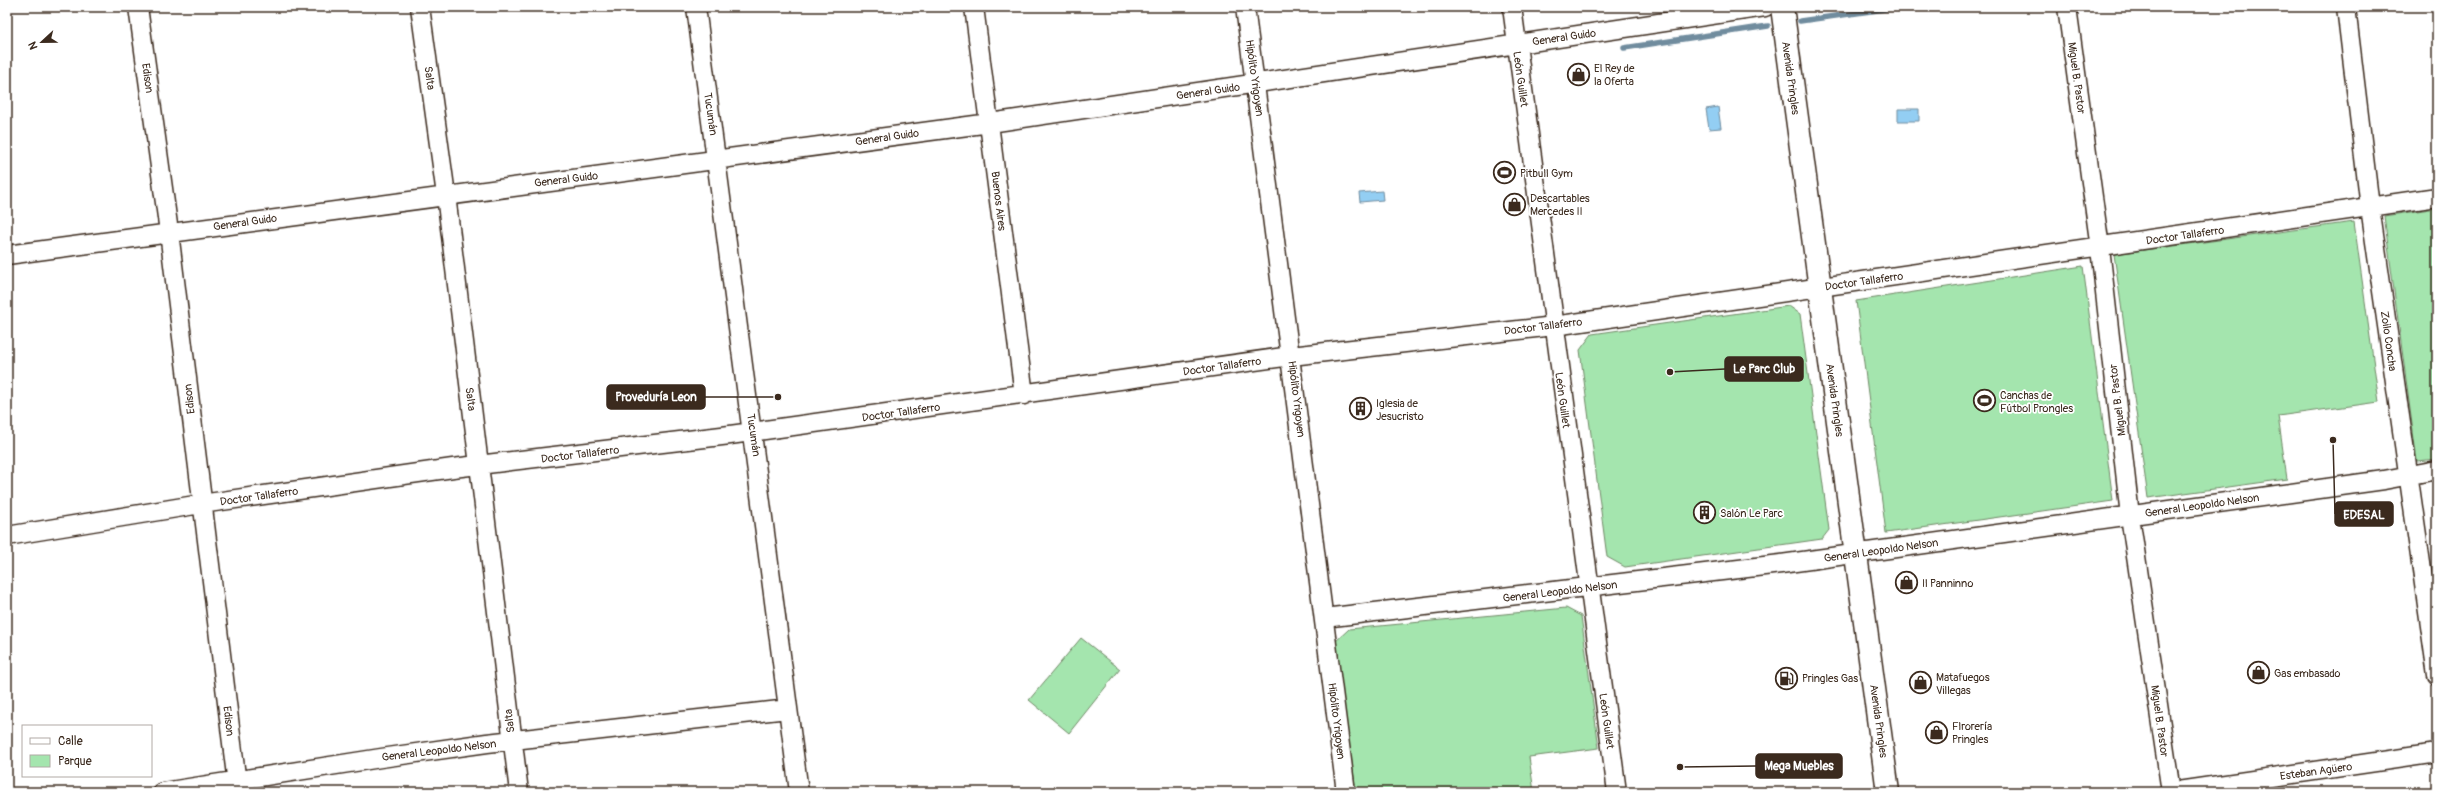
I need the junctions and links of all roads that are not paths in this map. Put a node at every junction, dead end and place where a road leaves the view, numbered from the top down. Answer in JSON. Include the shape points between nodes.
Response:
{"nodes":[{"id":1,"x":138,"y":7,"type":"edge"},
{"id":2,"x":420,"y":7,"type":"edge"},
{"id":3,"x":696,"y":7,"type":"edge"},
{"id":4,"x":974,"y":7,"type":"edge"},
{"id":5,"x":1245,"y":7,"type":"edge"},
{"id":6,"x":1512,"y":7,"type":"edge"},
{"id":7,"x":1765,"y":7,"type":"edge"},
{"id":8,"x":1782,"y":7,"type":"edge"},
{"id":9,"x":2067,"y":7,"type":"edge"},
{"id":10,"x":2346,"y":7,"type":"edge"},
{"id":11,"x":1516,"y":44,"type":"junction"},
{"id":12,"x":1256,"y":84,"type":"junction"},
{"id":13,"x":990,"y":123,"type":"junction"},
{"id":14,"x":717,"y":160,"type":"junction"},
{"id":15,"x":446,"y":194,"type":"junction"},
{"id":16,"x":2437,"y":197,"type":"edge"},
{"id":17,"x":2370,"y":207,"type":"junction"},
{"id":18,"x":169,"y":232,"type":"junction"},
{"id":19,"x":2100,"y":248,"type":"junction"},
{"id":20,"x":7,"y":255,"type":"edge"},
{"id":21,"x":1819,"y":287,"type":"junction"},
{"id":22,"x":1554,"y":326,"type":"junction"},
{"id":23,"x":1291,"y":356,"type":"junction"},
{"id":24,"x":1024,"y":395,"type":"junction"},
{"id":25,"x":754,"y":432,"type":"junction"},
{"id":26,"x":480,"y":467,"type":"junction"},
{"id":27,"x":2437,"y":470,"type":"edge"},
{"id":28,"x":2409,"y":474,"type":"junction"},
{"id":29,"x":202,"y":504,"type":"junction"},
{"id":30,"x":2130,"y":516,"type":"junction"},
{"id":31,"x":7,"y":536,"type":"edge"},
{"id":32,"x":1856,"y":553,"type":"junction"},
{"id":33,"x":1588,"y":588,"type":"junction"},
{"id":34,"x":1324,"y":618,"type":"junction"},
{"id":35,"x":2437,"y":675,"type":"edge"},
{"id":36,"x":788,"y":709,"type":"junction"},
{"id":37,"x":512,"y":741,"type":"junction"},
{"id":38,"x":2437,"y":753,"type":"edge"},
{"id":39,"x":237,"y":786,"type":"edge"},
{"id":40,"x":163,"y":792,"type":"edge"},
{"id":41,"x":519,"y":792,"type":"edge"},
{"id":42,"x":799,"y":792,"type":"edge"},
{"id":43,"x":1346,"y":792,"type":"edge"},
{"id":44,"x":1618,"y":792,"type":"edge"},
{"id":45,"x":1888,"y":792,"type":"edge"},
{"id":46,"x":2171,"y":792,"type":"edge"}],
"edges":[{"from":1,"to":18,"type":"street","name":"Edison"},
{"from":2,"to":15,"type":"street","name":"Salta"},
{"from":3,"to":14,"type":"street","name":"Tucumán"},
{"from":4,"to":13,"type":"street","name":"Buenos Aires"},
{"from":5,"to":12,"type":"street","name":"Hipólito Yrigoyen"},
{"from":6,"to":11,"type":"street","name":"León Guillet"},
{"from":7,"to":11,"type":"street","name":"General Guido"},
{"from":8,"to":21,"type":"main road","name":"Avenida Pringles"},
{"from":9,"to":19,"type":"street","name":"Miguel B. Pastor"},
{"from":10,"to":17,"type":"street","name":"Zoilo Concha"},
{"from":11,"to":12,"type":"street","name":"General Guido"},
{"from":11,"to":22,"type":"street","name":"León Guillet"},
{"from":12,"to":13,"type":"street","name":"General Guido"},
{"from":12,"to":23,"type":"street","name":"Hipólito Yrigoyen"},
{"from":13,"to":14,"type":"street","name":"General Guido"},
{"from":13,"to":24,"type":"street","name":"Buenos Aires"},
{"from":14,"to":15,"type":"street","name":"General Guido"},
{"from":14,"to":25,"type":"street","name":"Tucumán"},
{"from":15,"to":18,"type":"street","name":"General Guido"},
{"from":15,"to":26,"type":"street","name":"Salta"},
{"from":16,"to":17,"type":"street","name":"Doctor Tallaferro"},
{"from":17,"to":19,"type":"street","name":"Doctor Tallaferro"},
{"from":17,"to":28,"type":"street","name":"Zoilo Concha"},
{"from":18,"to":20,"type":"street","name":"General Guido"},
{"from":18,"to":29,"type":"street","name":"Edison"},
{"from":19,"to":21,"type":"street","name":"Doctor Tallaferro"},
{"from":19,"to":30,"type":"street","name":"Miguel B. Pastor"},
{"from":21,"to":22,"type":"street","name":"Doctor Tallaferro"},
{"from":21,"to":32,"type":"main road","name":"Avenida Pringles"},
{"from":22,"to":23,"type":"street","name":"Doctor Tallaferro"},
{"from":22,"to":33,"type":"street","name":"León Guillet"},
{"from":23,"to":24,"type":"street","name":"Doctor Tallaferro"},
{"from":23,"to":34,"type":"street","name":"Hipólito Yrigoyen"},
{"from":24,"to":25,"type":"street","name":"Doctor Tallaferro"},
{"from":25,"to":26,"type":"street","name":"Doctor Tallaferro"},
{"from":25,"to":36,"type":"street","name":"Tucumán"},
{"from":26,"to":29,"type":"street","name":"Doctor Tallaferro","via":[[453,468]]},
{"from":26,"to":37,"type":"street","name":"Salta"},
{"from":27,"to":28,"type":"street","name":"General Leopoldo Nelson"},
{"from":28,"to":30,"type":"street","name":"General Leopoldo Nelson","via":[[2384,480]]},
{"from":28,"to":35,"type":"street","name":"Zoilo Concha"},
{"from":29,"to":31,"type":"street","name":"Doctor Tallaferro"},
{"from":29,"to":39,"type":"street","name":"Edison"},
{"from":30,"to":32,"type":"street","name":"General Leopoldo Nelson"},
{"from":30,"to":46,"type":"street","name":"Miguel B. Pastor"},
{"from":32,"to":33,"type":"street","name":"General Leopoldo Nelson"},
{"from":32,"to":45,"type":"main road","name":"Avenida Pringles"},
{"from":33,"to":34,"type":"street","name":"General Leopoldo Nelson"},
{"from":33,"to":44,"type":"street","name":"León Guillet"},
{"from":34,"to":43,"type":"street","name":"Hipólito Yrigoyen"},
{"from":36,"to":37,"type":"street","name":"General Leopoldo Nelson"},
{"from":36,"to":42,"type":"street","name":"Tucumán"},
{"from":37,"to":39,"type":"street","name":"General Leopoldo Nelson"},
{"from":37,"to":41,"type":"street","name":"Salta"},
{"from":38,"to":46,"type":"street","name":"Esteban Agüero"},
{"from":39,"to":40,"type":"street","name":"General Leopoldo Nelson"}]}
